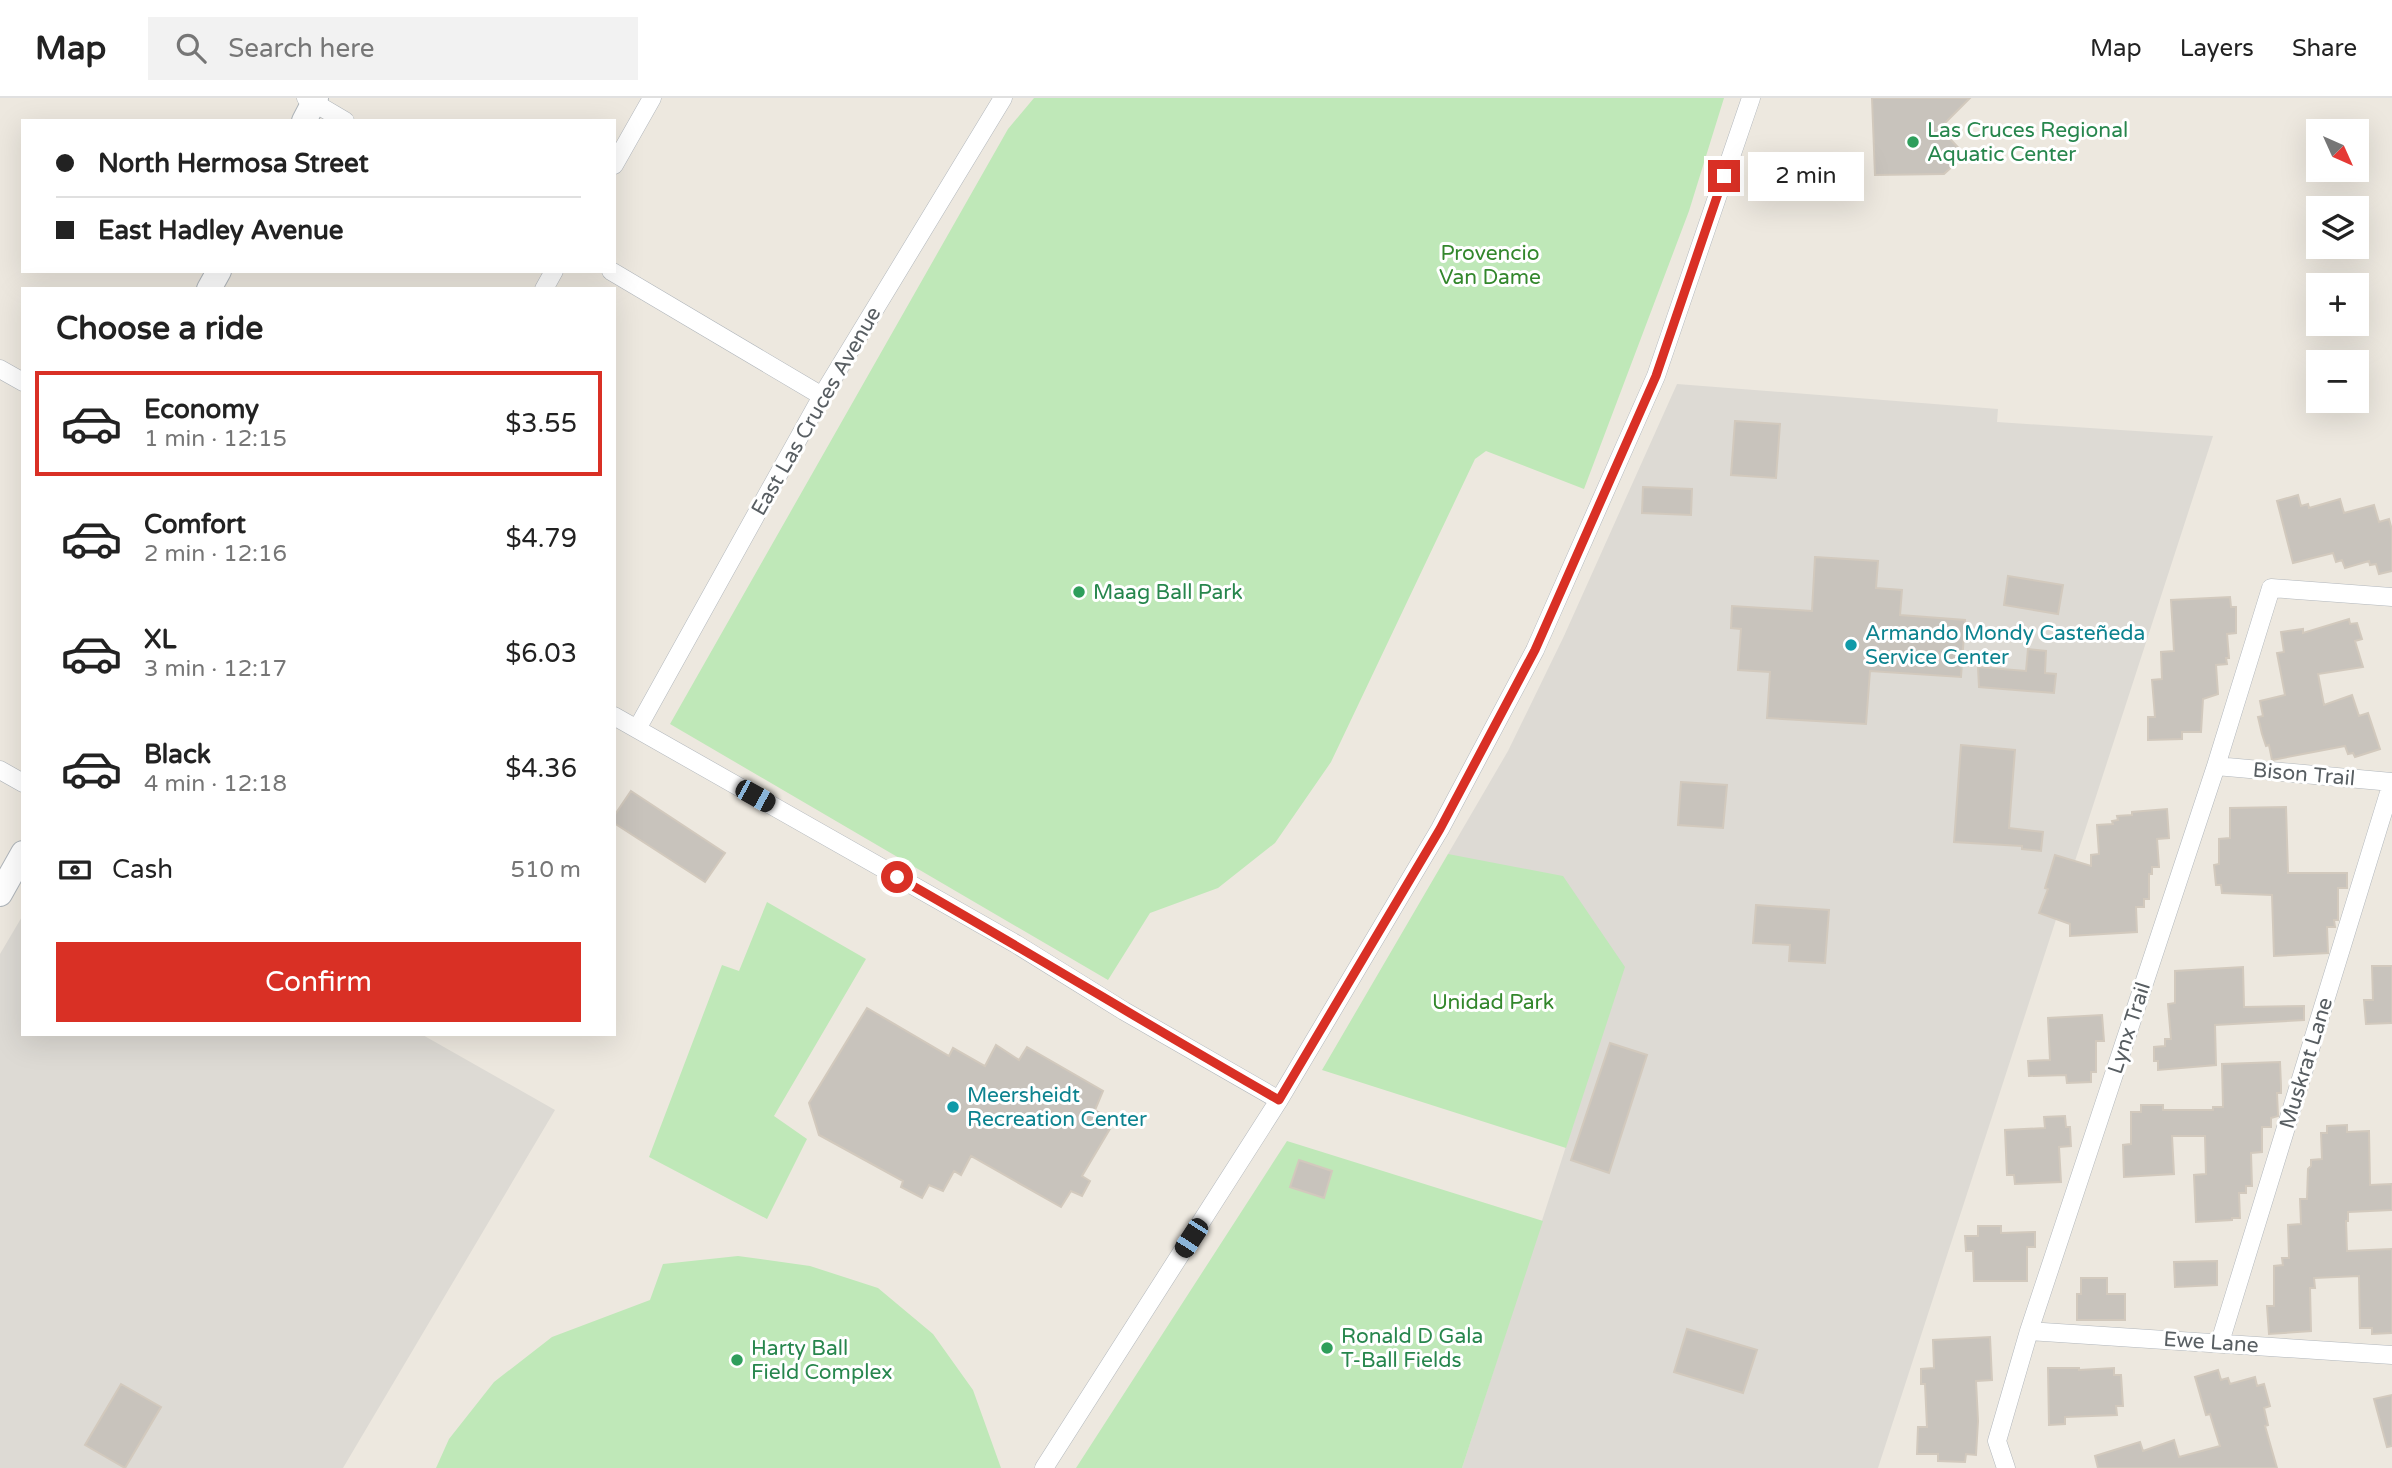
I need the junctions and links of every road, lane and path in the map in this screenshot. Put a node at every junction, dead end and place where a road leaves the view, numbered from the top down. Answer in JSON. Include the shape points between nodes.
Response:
{"nodes":[{"id":1,"x":652,"y":98,"type":"edge"},
{"id":2,"x":1003,"y":98,"type":"edge"},
{"id":3,"x":1751,"y":98,"type":"edge"},
{"id":4,"x":310,"y":105,"type":"edge"},
{"id":5,"x":341,"y":119,"type":"edge"},
{"id":6,"x":616,"y":161,"type":"edge"},
{"id":7,"x":614,"y":273,"type":"edge"},
{"id":8,"x":0,"y":369,"type":"edge"},
{"id":9,"x":21,"y":381,"type":"edge"},
{"id":10,"x":822,"y":396,"type":"junction"},
{"id":11,"x":2392,"y":597,"type":"edge"},
{"id":12,"x":616,"y":717,"type":"edge"},
{"id":13,"x":637,"y":729,"type":"junction"},
{"id":14,"x":2216,"y":766,"type":"junction"},
{"id":15,"x":0,"y":770,"type":"edge"},
{"id":16,"x":21,"y":782,"type":"edge"},
{"id":17,"x":2392,"y":782,"type":"edge"},
{"id":18,"x":21,"y":857,"type":"edge"},
{"id":19,"x":0,"y":894,"type":"edge"},
{"id":20,"x":1279,"y":1100,"type":"junction"},
{"id":21,"x":2029,"y":1331,"type":"junction"},
{"id":22,"x":2220,"y":1342,"type":"junction"},
{"id":23,"x":2392,"y":1355,"type":"edge"},
{"id":24,"x":1044,"y":1468,"type":"edge"},
{"id":25,"x":2006,"y":1468,"type":"edge"}],
"edges":[{"from":1,"to":6,"type":"street"},
{"from":2,"to":10,"type":"street","name":"East Las Cruces Avenue"},
{"from":3,"to":20,"type":"street","via":[[1656,376],[1535,650],[1440,829]]},
{"from":4,"to":5,"type":"street"},
{"from":7,"to":10,"type":"street"},
{"from":8,"to":9,"type":"street"},
{"from":10,"to":13,"type":"street","name":"East Las Cruces Avenue"},
{"from":11,"to":14,"type":"street","name":"Lynx Trail","via":[[2271,589]]},
{"from":12,"to":13,"type":"street"},
{"from":13,"to":20,"type":"street"},
{"from":14,"to":17,"type":"street","name":"Bison Trail"},
{"from":14,"to":21,"type":"street","name":"Lynx Trail"},
{"from":15,"to":16,"type":"street"},
{"from":17,"to":22,"type":"street","name":"Muskrat Lane"},
{"from":18,"to":19,"type":"street"},
{"from":20,"to":24,"type":"street"},
{"from":21,"to":22,"type":"street","name":"Ewe Lane"},
{"from":21,"to":25,"type":"street","name":"Lynx Trail","via":[[1997,1441]]},
{"from":22,"to":23,"type":"street","name":"Ewe Lane"}]}
